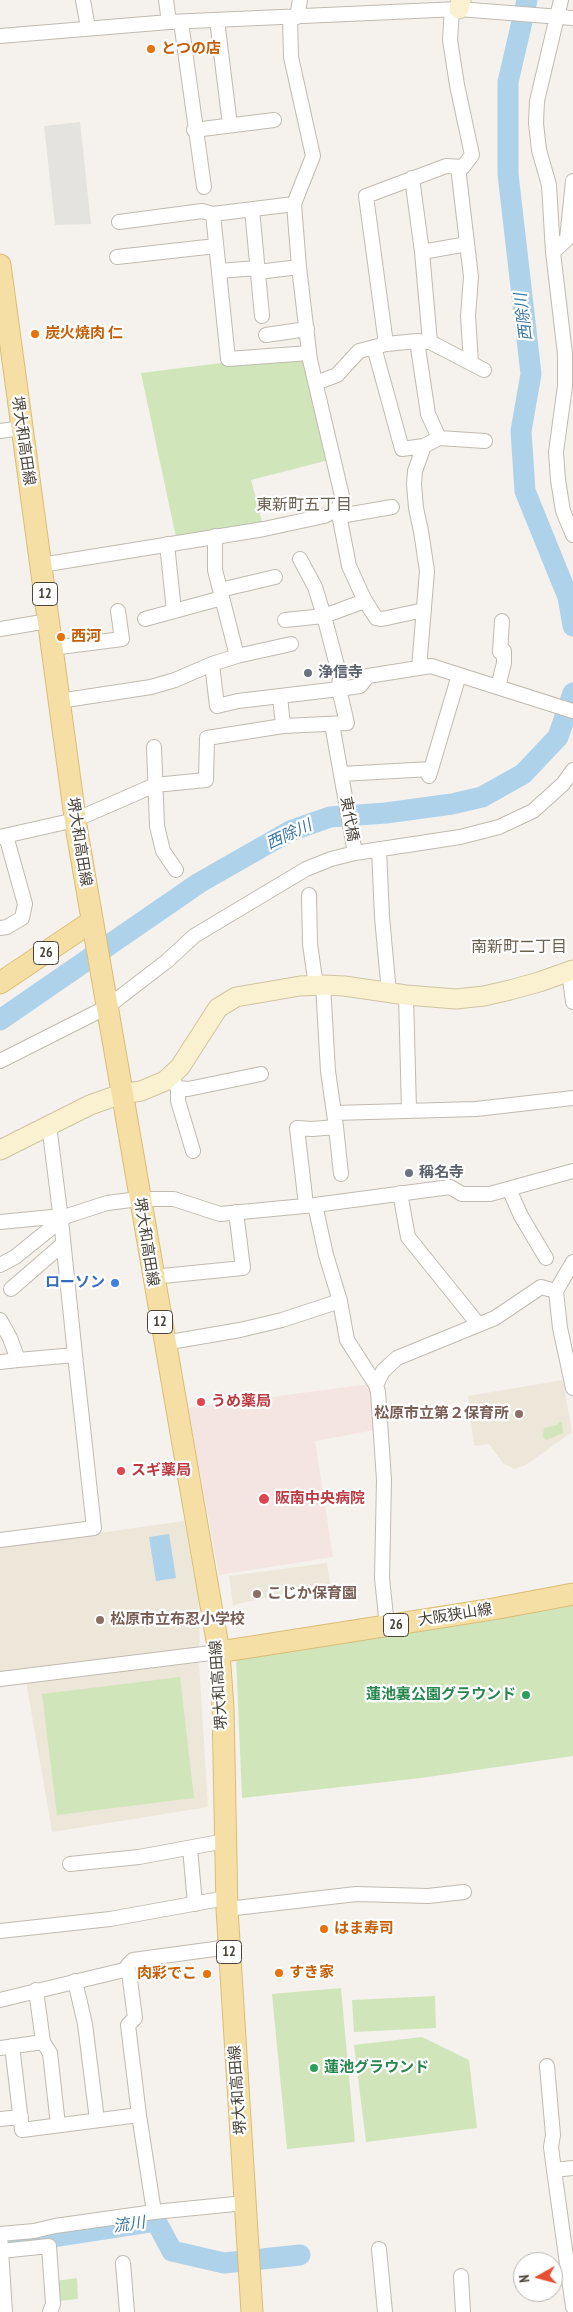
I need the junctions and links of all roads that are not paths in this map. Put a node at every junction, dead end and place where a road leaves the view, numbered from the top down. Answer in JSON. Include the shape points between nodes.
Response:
{"nodes":[{"id":1,"x":83,"y":0,"type":"edge"},
{"id":2,"x":166,"y":0,"type":"edge"},
{"id":3,"x":300,"y":0,"type":"edge"},
{"id":4,"x":560,"y":0,"type":"edge"},
{"id":5,"x":457,"y":6,"type":"edge"},
{"id":6,"x":294,"y":17,"type":"junction"},
{"id":7,"x":557,"y":17,"type":"junction"},
{"id":8,"x":573,"y":18,"type":"edge"},
{"id":9,"x":217,"y":20,"type":"junction"},
{"id":10,"x":175,"y":22,"type":"junction"},
{"id":11,"x":88,"y":28,"type":"junction"},
{"id":12,"x":0,"y":36,"type":"edge"},
{"id":13,"x":274,"y":120,"type":"dead end"},
{"id":14,"x":230,"y":125,"type":"junction"},
{"id":15,"x":194,"y":130,"type":"junction"},
{"id":16,"x":458,"y":167,"type":"junction"},
{"id":17,"x":412,"y":178,"type":"junction"},
{"id":18,"x":573,"y":181,"type":"edge"},
{"id":19,"x":204,"y":188,"type":"dead end"},
{"id":20,"x":572,"y":199,"type":"edge"},
{"id":21,"x":294,"y":204,"type":"junction"},
{"id":22,"x":252,"y":209,"type":"junction"},
{"id":23,"x":213,"y":214,"type":"junction"},
{"id":24,"x":119,"y":222,"type":"dead end"},
{"id":25,"x":467,"y":244,"type":"junction"},
{"id":26,"x":216,"y":246,"type":"junction"},
{"id":27,"x":422,"y":252,"type":"junction"},
{"id":28,"x":553,"y":252,"type":"junction"},
{"id":29,"x":117,"y":257,"type":"dead end"},
{"id":30,"x":0,"y":265,"type":"edge"},
{"id":31,"x":299,"y":267,"type":"junction"},
{"id":32,"x":258,"y":270,"type":"junction"},
{"id":33,"x":219,"y":271,"type":"junction"},
{"id":34,"x":262,"y":316,"type":"dead end"},
{"id":35,"x":306,"y":329,"type":"junction"},
{"id":36,"x":266,"y":334,"type":"dead end"},
{"id":37,"x":423,"y":342,"type":"junction"},
{"id":38,"x":380,"y":345,"type":"junction"},
{"id":39,"x":309,"y":353,"type":"junction"},
{"id":40,"x":472,"y":363,"type":"junction"},
{"id":41,"x":484,"y":370,"type":"dead end"},
{"id":42,"x":316,"y":383,"type":"junction"},
{"id":43,"x":569,"y":388,"type":"edge"},
{"id":44,"x":22,"y":428,"type":"junction"},
{"id":45,"x":0,"y":431,"type":"edge"},
{"id":46,"x":439,"y":438,"type":"junction"},
{"id":47,"x":485,"y":441,"type":"dead end"},
{"id":48,"x":424,"y":446,"type":"junction"},
{"id":49,"x":392,"y":507,"type":"dead end"},
{"id":50,"x":339,"y":513,"type":"junction"},
{"id":51,"x":573,"y":535,"type":"edge"},
{"id":52,"x":215,"y":536,"type":"junction"},
{"id":53,"x":167,"y":544,"type":"junction"},
{"id":54,"x":300,"y":560,"type":"dead end"},
{"id":55,"x":41,"y":565,"type":"junction"},
{"id":56,"x":275,"y":577,"type":"dead end"},
{"id":57,"x":221,"y":594,"type":"junction"},
{"id":58,"x":364,"y":600,"type":"junction"},
{"id":59,"x":424,"y":610,"type":"junction"},
{"id":60,"x":118,"y":611,"type":"dead end"},
{"id":61,"x":174,"y":611,"type":"junction"},
{"id":62,"x":324,"y":616,"type":"junction"},
{"id":63,"x":145,"y":619,"type":"dead end"},
{"id":64,"x":285,"y":620,"type":"dead end"},
{"id":65,"x":48,"y":621,"type":"junction"},
{"id":66,"x":502,"y":621,"type":"dead end"},
{"id":67,"x":0,"y":629,"type":"edge"},
{"id":68,"x":291,"y":644,"type":"dead end"},
{"id":69,"x":52,"y":648,"type":"junction"},
{"id":70,"x":237,"y":656,"type":"junction"},
{"id":71,"x":212,"y":664,"type":"junction"},
{"id":72,"x":419,"y":668,"type":"junction"},
{"id":73,"x":459,"y":675,"type":"junction"},
{"id":74,"x":498,"y":687,"type":"junction"},
{"id":75,"x":339,"y":689,"type":"junction"},
{"id":76,"x":280,"y":696,"type":"junction"},
{"id":77,"x":60,"y":701,"type":"junction"},
{"id":78,"x":573,"y":711,"type":"edge"},
{"id":79,"x":332,"y":724,"type":"junction"},
{"id":80,"x":283,"y":726,"type":"junction"},
{"id":81,"x":154,"y":747,"type":"dead end"},
{"id":82,"x":573,"y":770,"type":"edge"},
{"id":83,"x":342,"y":780,"type":"junction"},
{"id":84,"x":156,"y":785,"type":"junction"},
{"id":85,"x":75,"y":820,"type":"junction"},
{"id":86,"x":3,"y":837,"type":"edge"},
{"id":87,"x":379,"y":849,"type":"junction"},
{"id":88,"x":355,"y":853,"type":"junction"},
{"id":89,"x":176,"y":870,"type":"dead end"},
{"id":90,"x":309,"y":895,"type":"dead end"},
{"id":91,"x":0,"y":928,"type":"edge"},
{"id":92,"x":93,"y":932,"type":"junction"},
{"id":93,"x":571,"y":971,"type":"edge"},
{"id":94,"x":0,"y":983,"type":"edge"},
{"id":95,"x":320,"y":986,"type":"junction"},
{"id":96,"x":398,"y":994,"type":"junction"},
{"id":97,"x":105,"y":999,"type":"junction"},
{"id":98,"x":573,"y":1002,"type":"edge"},
{"id":99,"x":0,"y":1061,"type":"edge"},
{"id":100,"x":261,"y":1074,"type":"dead end"},
{"id":101,"x":174,"y":1082,"type":"junction"},
{"id":102,"x":121,"y":1094,"type":"junction"},
{"id":103,"x":573,"y":1098,"type":"edge"},
{"id":104,"x":409,"y":1110,"type":"junction"},
{"id":105,"x":334,"y":1113,"type":"junction"},
{"id":106,"x":49,"y":1125,"type":"junction"},
{"id":107,"x":336,"y":1127,"type":"junction"},
{"id":108,"x":0,"y":1150,"type":"edge"},
{"id":109,"x":192,"y":1151,"type":"dead end"},
{"id":110,"x":573,"y":1171,"type":"edge"},
{"id":111,"x":341,"y":1174,"type":"dead end"},
{"id":112,"x":509,"y":1189,"type":"junction"},
{"id":113,"x":400,"y":1192,"type":"junction"},
{"id":114,"x":139,"y":1199,"type":"junction"},
{"id":115,"x":310,"y":1205,"type":"junction"},
{"id":116,"x":236,"y":1212,"type":"junction"},
{"id":117,"x":61,"y":1220,"type":"junction"},
{"id":118,"x":0,"y":1222,"type":"edge"},
{"id":119,"x":64,"y":1244,"type":"junction"},
{"id":120,"x":546,"y":1258,"type":"dead end"},
{"id":121,"x":573,"y":1262,"type":"edge"},
{"id":122,"x":0,"y":1265,"type":"edge"},
{"id":123,"x":152,"y":1277,"type":"junction"},
{"id":124,"x":11,"y":1290,"type":"dead end"},
{"id":125,"x":556,"y":1291,"type":"junction"},
{"id":126,"x":340,"y":1301,"type":"junction"},
{"id":127,"x":0,"y":1320,"type":"edge"},
{"id":128,"x":478,"y":1324,"type":"junction"},
{"id":129,"x":164,"y":1342,"type":"junction"},
{"id":130,"x":75,"y":1355,"type":"junction"},
{"id":131,"x":18,"y":1360,"type":"junction"},
{"id":132,"x":0,"y":1362,"type":"edge"},
{"id":133,"x":376,"y":1385,"type":"junction"},
{"id":134,"x":573,"y":1388,"type":"edge"},
{"id":135,"x":0,"y":1540,"type":"edge"},
{"id":136,"x":573,"y":1594,"type":"edge"},
{"id":137,"x":387,"y":1626,"type":"junction"},
{"id":138,"x":218,"y":1652,"type":"junction"},
{"id":139,"x":0,"y":1679,"type":"edge"},
{"id":140,"x":225,"y":1841,"type":"junction"},
{"id":141,"x":190,"y":1848,"type":"junction"},
{"id":142,"x":70,"y":1864,"type":"dead end"},
{"id":143,"x":464,"y":1892,"type":"dead end"},
{"id":144,"x":195,"y":1904,"type":"junction"},
{"id":145,"x":226,"y":1904,"type":"junction"},
{"id":146,"x":0,"y":1931,"type":"edge"},
{"id":147,"x":229,"y":1947,"type":"junction"},
{"id":148,"x":128,"y":1969,"type":"junction"},
{"id":149,"x":75,"y":1981,"type":"junction"},
{"id":150,"x":36,"y":1990,"type":"junction"},
{"id":151,"x":0,"y":2000,"type":"edge"},
{"id":152,"x":43,"y":2042,"type":"junction"},
{"id":153,"x":6,"y":2047,"type":"edge"},
{"id":154,"x":547,"y":2066,"type":"dead end"},
{"id":155,"x":139,"y":2115,"type":"junction"},
{"id":156,"x":21,"y":2117,"type":"junction"},
{"id":157,"x":0,"y":2119,"type":"edge"},
{"id":158,"x":97,"y":2120,"type":"junction"},
{"id":159,"x":58,"y":2125,"type":"junction"},
{"id":160,"x":573,"y":2168,"type":"edge"},
{"id":161,"x":554,"y":2170,"type":"junction"},
{"id":162,"x":245,"y":2203,"type":"junction"},
{"id":163,"x":154,"y":2212,"type":"junction"},
{"id":164,"x":0,"y":2235,"type":"edge"},
{"id":165,"x":1,"y":2249,"type":"edge"},
{"id":166,"x":379,"y":2249,"type":"dead end"},
{"id":167,"x":123,"y":2263,"type":"dead end"},
{"id":168,"x":461,"y":2276,"type":"dead end"},
{"id":169,"x":3,"y":2307,"type":"edge"},
{"id":170,"x":573,"y":2307,"type":"edge"},
{"id":171,"x":50,"y":2312,"type":"edge"},
{"id":172,"x":127,"y":2312,"type":"edge"},
{"id":173,"x":252,"y":2312,"type":"edge"},
{"id":174,"x":385,"y":2312,"type":"edge"},
{"id":175,"x":463,"y":2312,"type":"edge"}],
"edges":[{"from":1,"to":11,"type":"street"},
{"from":2,"to":10,"type":"street"},
{"from":3,"to":6,"type":"street"},
{"from":4,"to":7,"type":"street"},
{"from":5,"to":6,"type":"street"},
{"from":5,"to":7,"type":"street"},
{"from":5,"to":16,"type":"street","via":[[450,40],[472,155],[463,167]]},
{"from":6,"to":9,"type":"street"},
{"from":6,"to":21,"type":"street","via":[[291,57],[312,156]]},
{"from":7,"to":8,"type":"street"},
{"from":7,"to":28,"type":"street","via":[[537,101],[536,122],[539,150],[549,185]]},
{"from":9,"to":10,"type":"street"},
{"from":9,"to":14,"type":"street"},
{"from":10,"to":11,"type":"street"},
{"from":10,"to":15,"type":"street"},
{"from":11,"to":12,"type":"street"},
{"from":13,"to":14,"type":"street"},
{"from":14,"to":15,"type":"street"},
{"from":15,"to":19,"type":"street"},
{"from":16,"to":17,"type":"street","via":[[446,166]]},
{"from":16,"to":25,"type":"street"},
{"from":17,"to":27,"type":"street"},
{"from":17,"to":38,"type":"street","via":[[366,196]]},
{"from":18,"to":20,"type":"street"},
{"from":20,"to":28,"type":"street","via":[[566,239]]},
{"from":21,"to":22,"type":"street"},
{"from":21,"to":31,"type":"street"},
{"from":22,"to":23,"type":"street"},
{"from":22,"to":32,"type":"street"},
{"from":23,"to":24,"type":"street","via":[[202,211]]},
{"from":23,"to":26,"type":"street"},
{"from":25,"to":27,"type":"street"},
{"from":25,"to":40,"type":"street","via":[[471,277],[468,316]]},
{"from":26,"to":29,"type":"street"},
{"from":26,"to":33,"type":"street"},
{"from":27,"to":37,"type":"street"},
{"from":28,"to":43,"type":"street"},
{"from":30,"to":44,"type":"main road","name":"堺大和高田線","number":"12"},
{"from":31,"to":32,"type":"street"},
{"from":31,"to":35,"type":"street"},
{"from":32,"to":33,"type":"street"},
{"from":32,"to":34,"type":"street"},
{"from":33,"to":39,"type":"street","via":[[228,359]]},
{"from":35,"to":36,"type":"street"},
{"from":35,"to":39,"type":"street"},
{"from":37,"to":38,"type":"street"},
{"from":37,"to":40,"type":"street"},
{"from":37,"to":46,"type":"street","via":[[428,414]]},
{"from":38,"to":42,"type":"street","via":[[359,351],[337,375]]},
{"from":38,"to":48,"type":"street","via":[[402,449]]},
{"from":39,"to":42,"type":"street"},
{"from":40,"to":41,"type":"street"},
{"from":42,"to":50,"type":"street","via":[[342,496]]},
{"from":43,"to":51,"type":"street","via":[[556,452],[563,511]]},
{"from":44,"to":45,"type":"street"},
{"from":44,"to":55,"type":"main road","name":"堺大和高田線","number":"12"},
{"from":46,"to":47,"type":"street"},
{"from":46,"to":48,"type":"street"},
{"from":48,"to":59,"type":"street","via":[[414,484],[427,571]]},
{"from":49,"to":50,"type":"street"},
{"from":50,"to":52,"type":"street"},
{"from":50,"to":58,"type":"street","via":[[349,566]]},
{"from":52,"to":53,"type":"street"},
{"from":52,"to":57,"type":"street","via":[[215,570]]},
{"from":53,"to":55,"type":"street"},
{"from":53,"to":61,"type":"street"},
{"from":54,"to":62,"type":"street","via":[[315,587]]},
{"from":55,"to":65,"type":"main road","name":"堺大和高田線","number":"12"},
{"from":56,"to":57,"type":"street"},
{"from":57,"to":61,"type":"street"},
{"from":57,"to":70,"type":"street"},
{"from":58,"to":59,"type":"street","via":[[376,618],[382,619]]},
{"from":58,"to":62,"type":"street"},
{"from":59,"to":72,"type":"street"},
{"from":60,"to":69,"type":"street","via":[[122,639]]},
{"from":61,"to":63,"type":"street"},
{"from":62,"to":64,"type":"street"},
{"from":62,"to":75,"type":"street","via":[[340,677]]},
{"from":65,"to":67,"type":"street"},
{"from":65,"to":69,"type":"main road","name":"堺大和高田線","number":"12"},
{"from":66,"to":74,"type":"street","via":[[500,652],[504,651],[504,663]]},
{"from":68,"to":70,"type":"street"},
{"from":69,"to":77,"type":"main road","name":"堺大和高田線","number":"12"},
{"from":70,"to":71,"type":"street"},
{"from":71,"to":76,"type":"street","via":[[217,706]]},
{"from":71,"to":77,"type":"street","via":[[151,687]]},
{"from":72,"to":73,"type":"street","via":[[432,666]]},
{"from":72,"to":75,"type":"street","via":[[368,676],[360,686]]},
{"from":73,"to":74,"type":"street"},
{"from":73,"to":83,"type":"street","via":[[430,773]]},
{"from":74,"to":78,"type":"street"},
{"from":75,"to":76,"type":"street"},
{"from":75,"to":79,"type":"street","via":[[347,723]]},
{"from":76,"to":80,"type":"street"},
{"from":77,"to":85,"type":"main road","name":"堺大和高田線","number":"12"},
{"from":79,"to":80,"type":"street"},
{"from":79,"to":83,"type":"street","name":"東代橋"},
{"from":80,"to":84,"type":"street","via":[[207,738],[206,780]]},
{"from":81,"to":84,"type":"street"},
{"from":82,"to":87,"type":"street","via":[[563,784],[533,811],[499,827],[460,837]]},
{"from":83,"to":88,"type":"street","name":"東代橋"},
{"from":84,"to":85,"type":"street"},
{"from":84,"to":89,"type":"street","via":[[157,826],[162,851]]},
{"from":85,"to":86,"type":"street"},
{"from":85,"to":92,"type":"main road","name":"堺大和高田線","number":"12"},
{"from":86,"to":91,"type":"street","via":[[25,904],[22,918]]},
{"from":87,"to":88,"type":"street"},
{"from":87,"to":96,"type":"street","via":[[382,917]]},
{"from":88,"to":97,"type":"street","via":[[306,869],[194,936],[167,961]]},
{"from":90,"to":95,"type":"street","via":[[310,944]]},
{"from":92,"to":94,"type":"main road","number":"26"},
{"from":92,"to":97,"type":"main road","name":"堺大和高田線","number":"12"},
{"from":93,"to":96,"type":"street","via":[[484,996],[456,998]]},
{"from":93,"to":98,"type":"street"},
{"from":95,"to":96,"type":"street"},
{"from":95,"to":101,"type":"street","via":[[250,994],[224,1004],[218,1008]]},
{"from":95,"to":105,"type":"street"},
{"from":96,"to":104,"type":"street"},
{"from":97,"to":99,"type":"street"},
{"from":97,"to":102,"type":"main road","name":"堺大和高田線","number":"12"},
{"from":100,"to":101,"type":"street","via":[[188,1089]]},
{"from":101,"to":102,"type":"street","via":[[166,1081]]},
{"from":101,"to":109,"type":"street"},
{"from":102,"to":106,"type":"street"},
{"from":102,"to":114,"type":"main road","name":"堺大和高田線","number":"12"},
{"from":103,"to":104,"type":"street","via":[[476,1108]]},
{"from":104,"to":105,"type":"street"},
{"from":105,"to":107,"type":"street"},
{"from":106,"to":108,"type":"street"},
{"from":106,"to":117,"type":"street"},
{"from":107,"to":111,"type":"street"},
{"from":107,"to":115,"type":"street","via":[[296,1128]]},
{"from":110,"to":112,"type":"street"},
{"from":112,"to":113,"type":"street","via":[[490,1194],[462,1194],[450,1187]]},
{"from":112,"to":120,"type":"street"},
{"from":113,"to":115,"type":"street"},
{"from":113,"to":128,"type":"street","via":[[408,1237]]},
{"from":114,"to":116,"type":"street","via":[[174,1199],[220,1214]]},
{"from":114,"to":117,"type":"street","via":[[107,1204]]},
{"from":114,"to":123,"type":"main road","name":"堺大和高田線","number":"12"},
{"from":115,"to":116,"type":"street"},
{"from":115,"to":126,"type":"street"},
{"from":116,"to":123,"type":"street","via":[[243,1268]]},
{"from":117,"to":118,"type":"street"},
{"from":117,"to":119,"type":"street"},
{"from":117,"to":122,"type":"street"},
{"from":119,"to":124,"type":"street"},
{"from":119,"to":130,"type":"street"},
{"from":121,"to":125,"type":"street"},
{"from":123,"to":129,"type":"main road","name":"堺大和高田線","number":"12"},
{"from":125,"to":128,"type":"street","via":[[542,1287],[495,1318]]},
{"from":125,"to":134,"type":"street"},
{"from":126,"to":129,"type":"street","via":[[240,1330]]},
{"from":126,"to":133,"type":"street","via":[[347,1340]]},
{"from":127,"to":131,"type":"street"},
{"from":128,"to":133,"type":"street","via":[[398,1358],[383,1371]]},
{"from":129,"to":138,"type":"main road","name":"堺大和高田線","number":"12"},
{"from":130,"to":131,"type":"street"},
{"from":130,"to":135,"type":"street","via":[[94,1528]]},
{"from":131,"to":132,"type":"street"},
{"from":133,"to":137,"type":"street","via":[[384,1480],[382,1578]]},
{"from":136,"to":137,"type":"main road","name":"大阪狭山線","number":"26"},
{"from":137,"to":138,"type":"main road","name":"大阪狭山線","number":"26"},
{"from":138,"to":139,"type":"street"},
{"from":138,"to":140,"type":"main road","name":"堺大和高田線","number":"12","via":[[223,1708]]},
{"from":140,"to":141,"type":"street"},
{"from":140,"to":145,"type":"main road","name":"堺大和高田線","number":"12"},
{"from":141,"to":142,"type":"street"},
{"from":141,"to":144,"type":"street"},
{"from":143,"to":145,"type":"street","via":[[428,1896],[356,1894]]},
{"from":144,"to":145,"type":"street"},
{"from":144,"to":146,"type":"street","via":[[110,1919]]},
{"from":145,"to":147,"type":"main road","name":"堺大和高田線","number":"12"},
{"from":147,"to":148,"type":"street","via":[[133,1960]]},
{"from":147,"to":162,"type":"main road","name":"堺大和高田線","number":"12"},
{"from":148,"to":149,"type":"street"},
{"from":148,"to":155,"type":"street","via":[[135,2018],[128,2026]]},
{"from":149,"to":150,"type":"street"},
{"from":149,"to":158,"type":"street","via":[[85,2024]]},
{"from":150,"to":151,"type":"street"},
{"from":150,"to":152,"type":"street"},
{"from":152,"to":153,"type":"street"},
{"from":152,"to":159,"type":"street","via":[[50,2053]]},
{"from":153,"to":156,"type":"street"},
{"from":154,"to":161,"type":"street"},
{"from":155,"to":158,"type":"street"},
{"from":155,"to":163,"type":"street"},
{"from":156,"to":157,"type":"street"},
{"from":156,"to":159,"type":"street","via":[[22,2130]]},
{"from":158,"to":159,"type":"street"},
{"from":160,"to":161,"type":"street"},
{"from":161,"to":170,"type":"street"},
{"from":162,"to":163,"type":"street"},
{"from":162,"to":173,"type":"main road","name":"堺大和高田線","number":"12"},
{"from":163,"to":164,"type":"street"},
{"from":164,"to":165,"type":"street"},
{"from":165,"to":169,"type":"street"},
{"from":165,"to":171,"type":"street","via":[[49,2246],[53,2304]]},
{"from":166,"to":174,"type":"street"},
{"from":167,"to":172,"type":"street"},
{"from":168,"to":175,"type":"street"}]}
